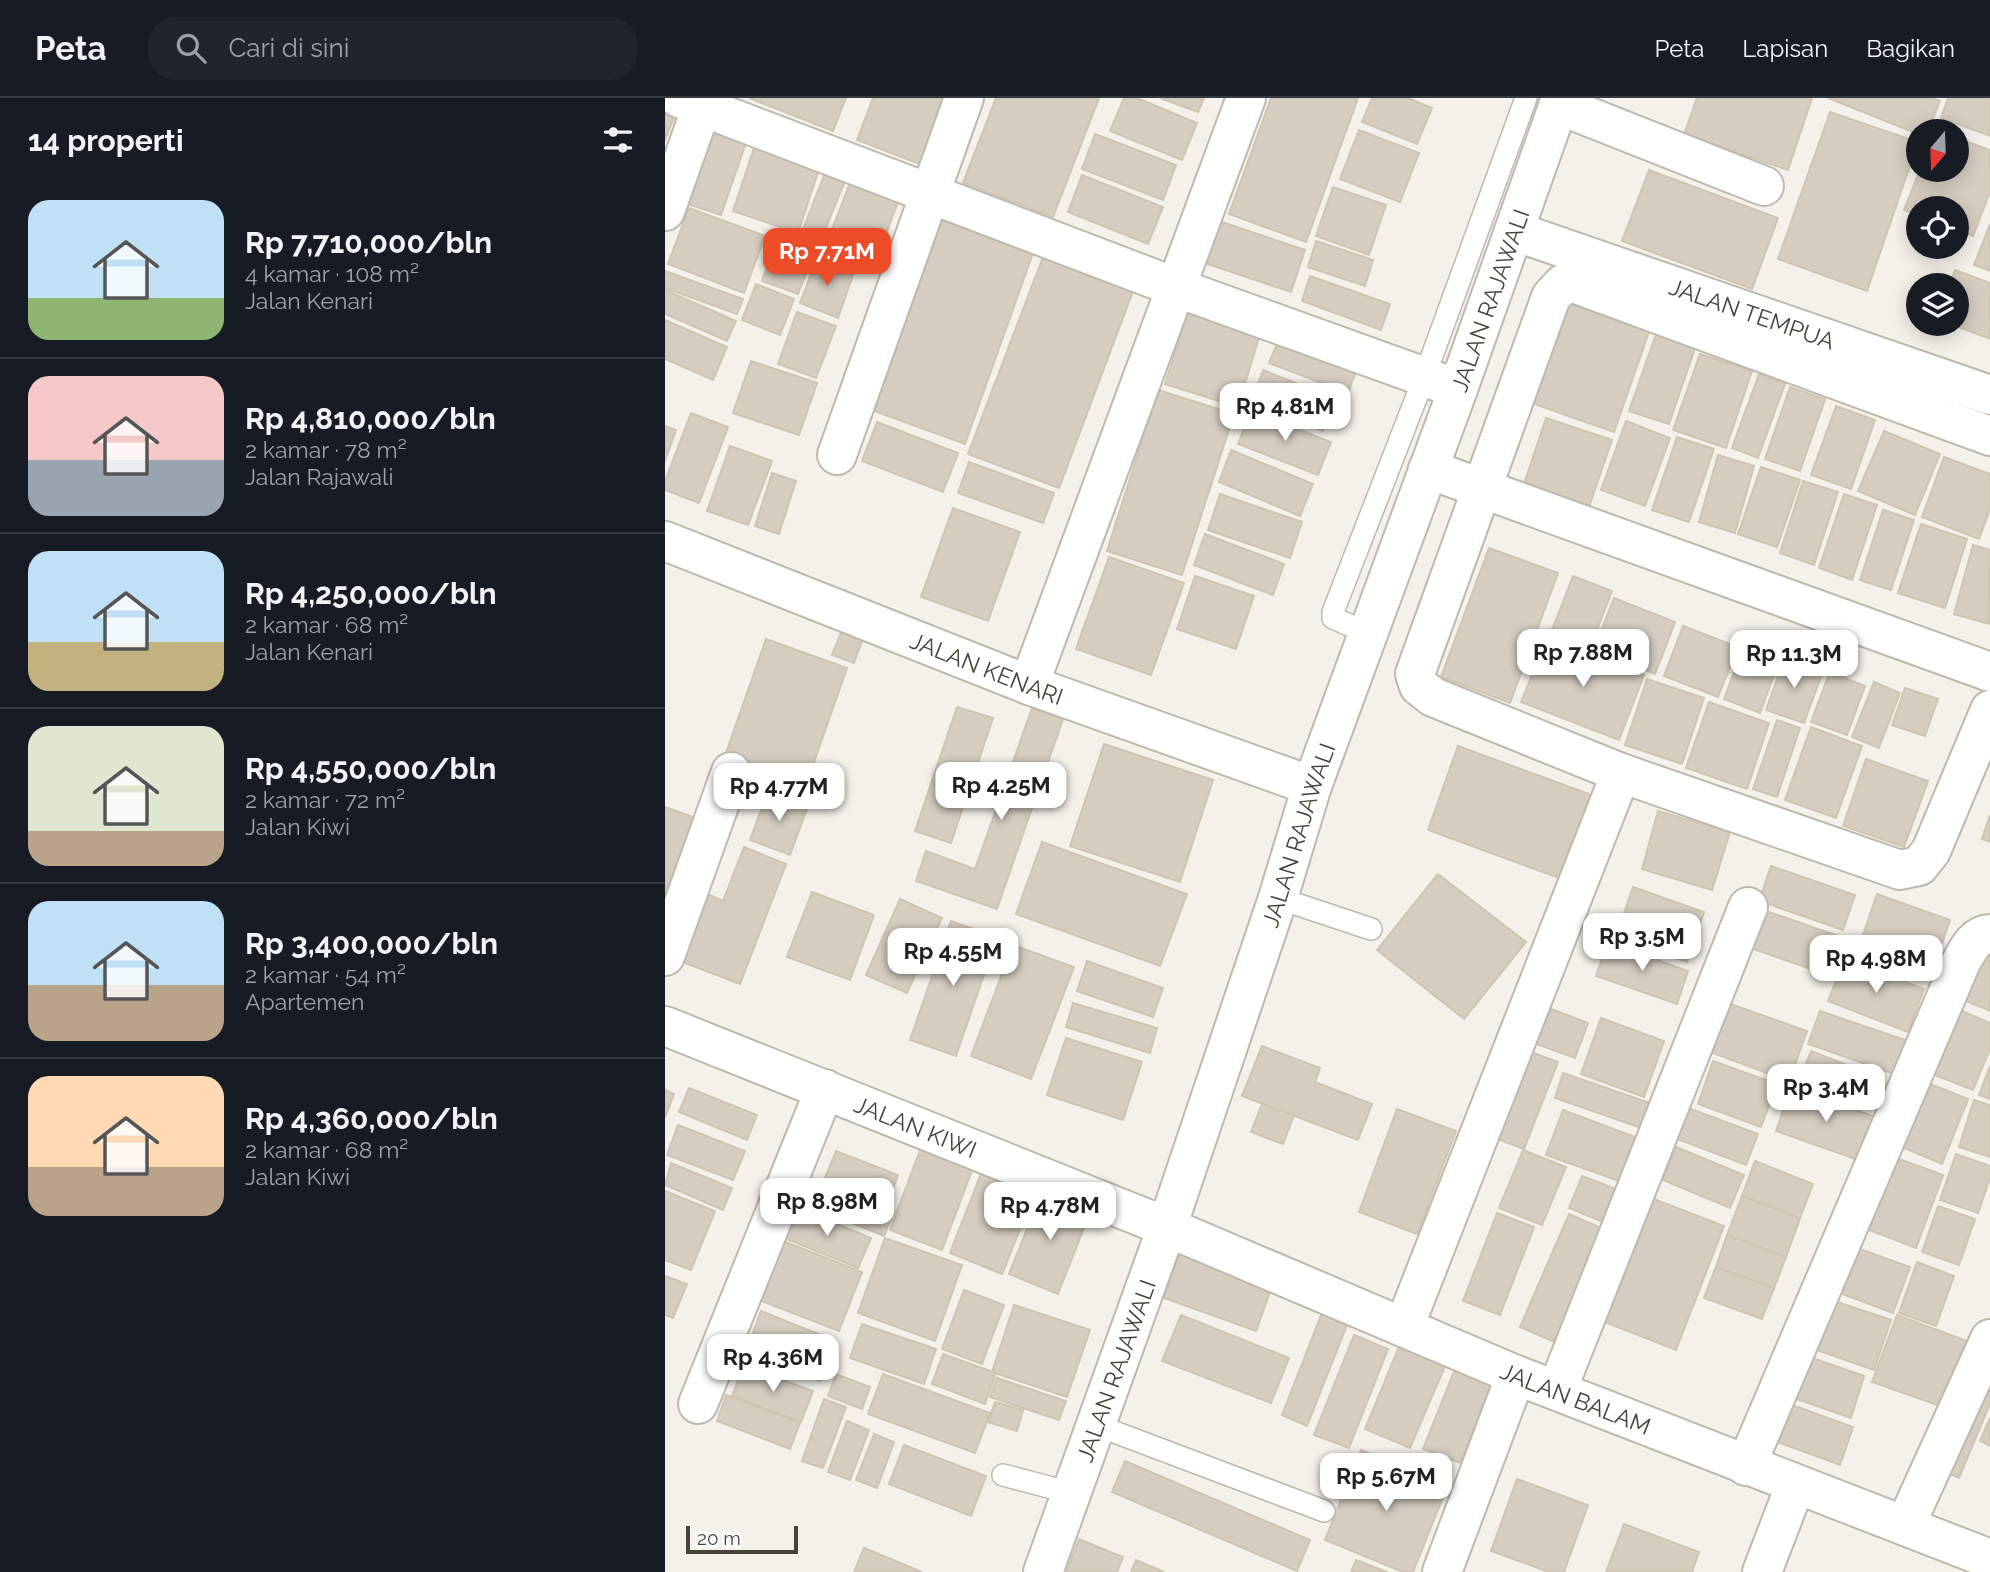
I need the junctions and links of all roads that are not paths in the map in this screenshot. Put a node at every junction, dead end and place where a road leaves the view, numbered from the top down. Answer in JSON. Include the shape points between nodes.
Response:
{"nodes":[{"id":1,"x":964,"y":98,"type":"edge"},
{"id":2,"x":1246,"y":98,"type":"edge"},
{"id":3,"x":1549,"y":100,"type":"edge"},
{"id":4,"x":695,"y":101,"type":"edge"},
{"id":5,"x":1764,"y":186,"type":"dead end"},
{"id":6,"x":929,"y":194,"type":"junction"},
{"id":7,"x":665,"y":211,"type":"edge"},
{"id":8,"x":1514,"y":231,"type":"junction"},
{"id":9,"x":1175,"y":287,"type":"junction"},
{"id":10,"x":1441,"y":384,"type":"junction"},
{"id":11,"x":1990,"y":395,"type":"edge"},
{"id":12,"x":1990,"y":436,"type":"edge"},
{"id":13,"x":837,"y":455,"type":"dead end"},
{"id":14,"x":1428,"y":469,"type":"junction"},
{"id":15,"x":1483,"y":490,"type":"junction"},
{"id":16,"x":665,"y":541,"type":"edge"},
{"id":17,"x":1368,"y":633,"type":"junction"},
{"id":18,"x":1990,"y":673,"type":"edge"},
{"id":19,"x":1029,"y":685,"type":"junction"},
{"id":20,"x":1990,"y":710,"type":"edge"},
{"id":21,"x":730,"y":772,"type":"dead end"},
{"id":22,"x":1621,"y":773,"type":"junction"},
{"id":23,"x":1312,"y":786,"type":"junction"},
{"id":24,"x":1278,"y":898,"type":"junction"},
{"id":25,"x":1748,"y":907,"type":"dead end"},
{"id":26,"x":1371,"y":929,"type":"dead end"},
{"id":27,"x":1990,"y":934,"type":"edge"},
{"id":28,"x":665,"y":956,"type":"edge"},
{"id":29,"x":665,"y":1026,"type":"edge"},
{"id":30,"x":825,"y":1089,"type":"junction"},
{"id":31,"x":1167,"y":1227,"type":"junction"},
{"id":32,"x":1404,"y":1327,"type":"junction"},
{"id":33,"x":1990,"y":1339,"type":"edge"},
{"id":34,"x":1516,"y":1375,"type":"junction"},
{"id":35,"x":1557,"y":1390,"type":"junction"},
{"id":36,"x":698,"y":1404,"type":"dead end"},
{"id":37,"x":1096,"y":1425,"type":"junction"},
{"id":38,"x":1746,"y":1466,"type":"junction"},
{"id":39,"x":1003,"y":1475,"type":"dead end"},
{"id":40,"x":1795,"y":1486,"type":"junction"},
{"id":41,"x":1071,"y":1493,"type":"junction"},
{"id":42,"x":1324,"y":1511,"type":"dead end"},
{"id":43,"x":1905,"y":1525,"type":"junction"},
{"id":44,"x":1990,"y":1559,"type":"edge"},
{"id":45,"x":1043,"y":1572,"type":"edge"},
{"id":46,"x":1442,"y":1572,"type":"edge"},
{"id":47,"x":1762,"y":1572,"type":"edge"}],
"edges":[{"from":1,"to":6,"type":"street"},
{"from":2,"to":9,"type":"street"},
{"from":3,"to":5,"type":"street"},
{"from":3,"to":8,"type":"street","name":"JALAN RAJAWALI"},
{"from":3,"to":10,"type":"lane"},
{"from":4,"to":6,"type":"street"},
{"from":4,"to":7,"type":"street"},
{"from":6,"to":9,"type":"street"},
{"from":6,"to":13,"type":"street"},
{"from":8,"to":10,"type":"street","name":"JALAN RAJAWALI"},
{"from":8,"to":11,"type":"street","name":"JALAN TEMPUA"},
{"from":9,"to":10,"type":"street"},
{"from":9,"to":19,"type":"street"},
{"from":10,"to":14,"type":"street","name":"JALAN RAJAWALI"},
{"from":10,"to":17,"type":"lane","via":[[1333,612],[1338,621]]},
{"from":12,"to":15,"type":"street","via":[[1569,283],[1551,297]]},
{"from":14,"to":15,"type":"street"},
{"from":14,"to":17,"type":"street","name":"JALAN RAJAWALI"},
{"from":15,"to":18,"type":"street"},
{"from":15,"to":22,"type":"street","via":[[1416,681],[1433,697]]},
{"from":16,"to":19,"type":"street","name":"JALAN KENARI"},
{"from":17,"to":23,"type":"street","name":"JALAN RAJAWALI"},
{"from":19,"to":23,"type":"street","name":"JALAN KENARI"},
{"from":20,"to":22,"type":"street","via":[[1931,851],[1919,866],[1910,869],[1900,870]]},
{"from":21,"to":28,"type":"street"},
{"from":22,"to":32,"type":"street"},
{"from":23,"to":24,"type":"street","name":"JALAN RAJAWALI"},
{"from":24,"to":26,"type":"lane"},
{"from":24,"to":31,"type":"street","name":"JALAN RAJAWALI"},
{"from":25,"to":35,"type":"street"},
{"from":27,"to":38,"type":"street","via":[[1972,943],[1961,962]]},
{"from":29,"to":30,"type":"street","name":"JALAN KIWI"},
{"from":30,"to":31,"type":"street","name":"JALAN KIWI"},
{"from":30,"to":36,"type":"street"},
{"from":31,"to":32,"type":"street","name":"JALAN BALAM"},
{"from":31,"to":37,"type":"street","name":"JALAN RAJAWALI"},
{"from":32,"to":34,"type":"street","name":"JALAN BALAM"},
{"from":33,"to":43,"type":"street"},
{"from":34,"to":35,"type":"street","name":"JALAN BALAM"},
{"from":34,"to":46,"type":"street"},
{"from":35,"to":38,"type":"street","name":"JALAN BALAM"},
{"from":37,"to":41,"type":"street","name":"JALAN RAJAWALI"},
{"from":37,"to":42,"type":"lane"},
{"from":38,"to":40,"type":"street","name":"JALAN BALAM"},
{"from":39,"to":41,"type":"lane"},
{"from":40,"to":43,"type":"street","name":"JALAN BALAM"},
{"from":40,"to":47,"type":"street"},
{"from":41,"to":45,"type":"street","name":"JALAN RAJAWALI"},
{"from":43,"to":44,"type":"street","name":"JALAN BALAM"}]}
